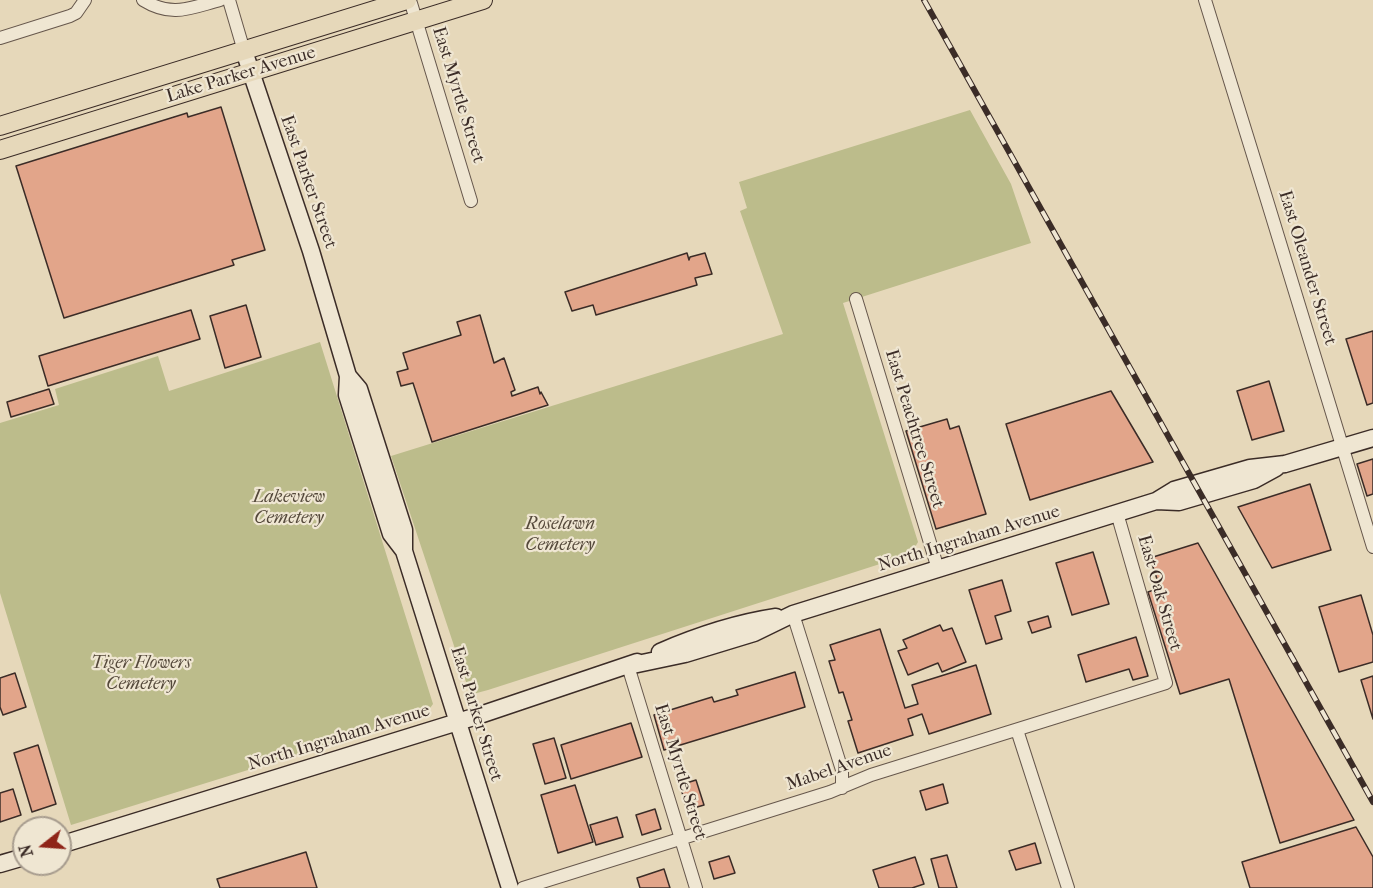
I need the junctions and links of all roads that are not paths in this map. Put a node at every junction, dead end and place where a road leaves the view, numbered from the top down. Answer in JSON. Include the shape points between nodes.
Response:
{"nodes":[{"id":1,"x":85,"y":0,"type":"edge"},
{"id":2,"x":143,"y":0,"type":"edge"},
{"id":3,"x":220,"y":0,"type":"edge"},
{"id":4,"x":229,"y":0,"type":"edge"},
{"id":5,"x":408,"y":0,"type":"edge"},
{"id":6,"x":483,"y":0,"type":"edge"},
{"id":7,"x":1205,"y":0,"type":"edge"},
{"id":8,"x":417,"y":21,"type":"junction"},
{"id":9,"x":0,"y":38,"type":"edge"},
{"id":10,"x":244,"y":51,"type":"junction"},
{"id":11,"x":250,"y":72,"type":"junction"},
{"id":12,"x":0,"y":126,"type":"edge"},
{"id":13,"x":0,"y":150,"type":"edge"},
{"id":14,"x":471,"y":201,"type":"dead end"},
{"id":15,"x":856,"y":299,"type":"dead end"},
{"id":16,"x":1373,"y":438,"type":"edge"},
{"id":17,"x":1342,"y":447,"type":"junction"},
{"id":18,"x":1117,"y":513,"type":"junction"},
{"id":19,"x":1373,"y":547,"type":"edge"},
{"id":20,"x":938,"y":569,"type":"junction"},
{"id":21,"x":793,"y":614,"type":"junction"},
{"id":22,"x":628,"y":666,"type":"junction"},
{"id":23,"x":1166,"y":683,"type":"joint"},
{"id":24,"x":458,"y":722,"type":"junction"},
{"id":25,"x":1017,"y":730,"type":"junction"},
{"id":26,"x":842,"y":788,"type":"junction"},
{"id":27,"x":681,"y":838,"type":"junction"},
{"id":28,"x":72,"y":841,"type":"edge"},
{"id":29,"x":510,"y":888,"type":"edge"},
{"id":30,"x":523,"y":888,"type":"edge"},
{"id":31,"x":696,"y":888,"type":"edge"},
{"id":32,"x":1068,"y":888,"type":"edge"}],
"edges":[{"from":1,"to":9,"type":"street","via":[[70,16]]},
{"from":2,"to":3,"type":"street","via":[[177,12]]},
{"from":4,"to":10,"type":"street","name":"East Parker Street"},
{"from":5,"to":8,"type":"street","name":"East Myrtle Street"},
{"from":5,"to":10,"type":"main road","name":"Lake Parker Avenue"},
{"from":6,"to":8,"type":"main road","name":"Lake Parker Avenue"},
{"from":7,"to":17,"type":"street","name":"East Oleander Street"},
{"from":8,"to":11,"type":"main road","name":"Lake Parker Avenue"},
{"from":8,"to":14,"type":"street","name":"East Myrtle Street"},
{"from":10,"to":11,"type":"street","name":"East Parker Street"},
{"from":10,"to":12,"type":"main road","name":"Lake Parker Avenue"},
{"from":11,"to":13,"type":"main road","name":"Lake Parker Avenue"},
{"from":11,"to":24,"type":"street","name":"East Parker Street","via":[[311,251],[348,376],[347,395],[391,534],[404,551]]},
{"from":15,"to":20,"type":"street","name":"East Peachtree Street"},
{"from":16,"to":17,"type":"street","name":"North Ingraham Avenue"},
{"from":17,"to":18,"type":"street","name":"North Ingraham Avenue","via":[[1284,464],[1242,470],[1174,490],[1156,501]]},
{"from":17,"to":19,"type":"street","name":"East Oleander Street"},
{"from":18,"to":20,"type":"street","name":"North Ingraham Avenue"},
{"from":18,"to":23,"type":"street","name":"East Oak Street"},
{"from":20,"to":21,"type":"street","name":"North Ingraham Avenue"},
{"from":21,"to":22,"type":"street","name":"North Ingraham Avenue","via":[[739,624]]},
{"from":21,"to":26,"type":"street","via":[[842,770]]},
{"from":22,"to":24,"type":"street","name":"North Ingraham Avenue"},
{"from":22,"to":27,"type":"street","name":"East Myrtle Street"},
{"from":23,"to":25,"type":"street","name":"Mabel Avenue"},
{"from":24,"to":28,"type":"street","name":"North Ingraham Avenue"},
{"from":24,"to":29,"type":"street","name":"East Parker Street"},
{"from":25,"to":26,"type":"street","name":"Mabel Avenue","via":[[871,775]]},
{"from":25,"to":32,"type":"street"},
{"from":26,"to":27,"type":"street","name":"Mabel Avenue"},
{"from":27,"to":30,"type":"street","name":"Mabel Avenue"},
{"from":27,"to":31,"type":"street","name":"East Myrtle Street"}]}
